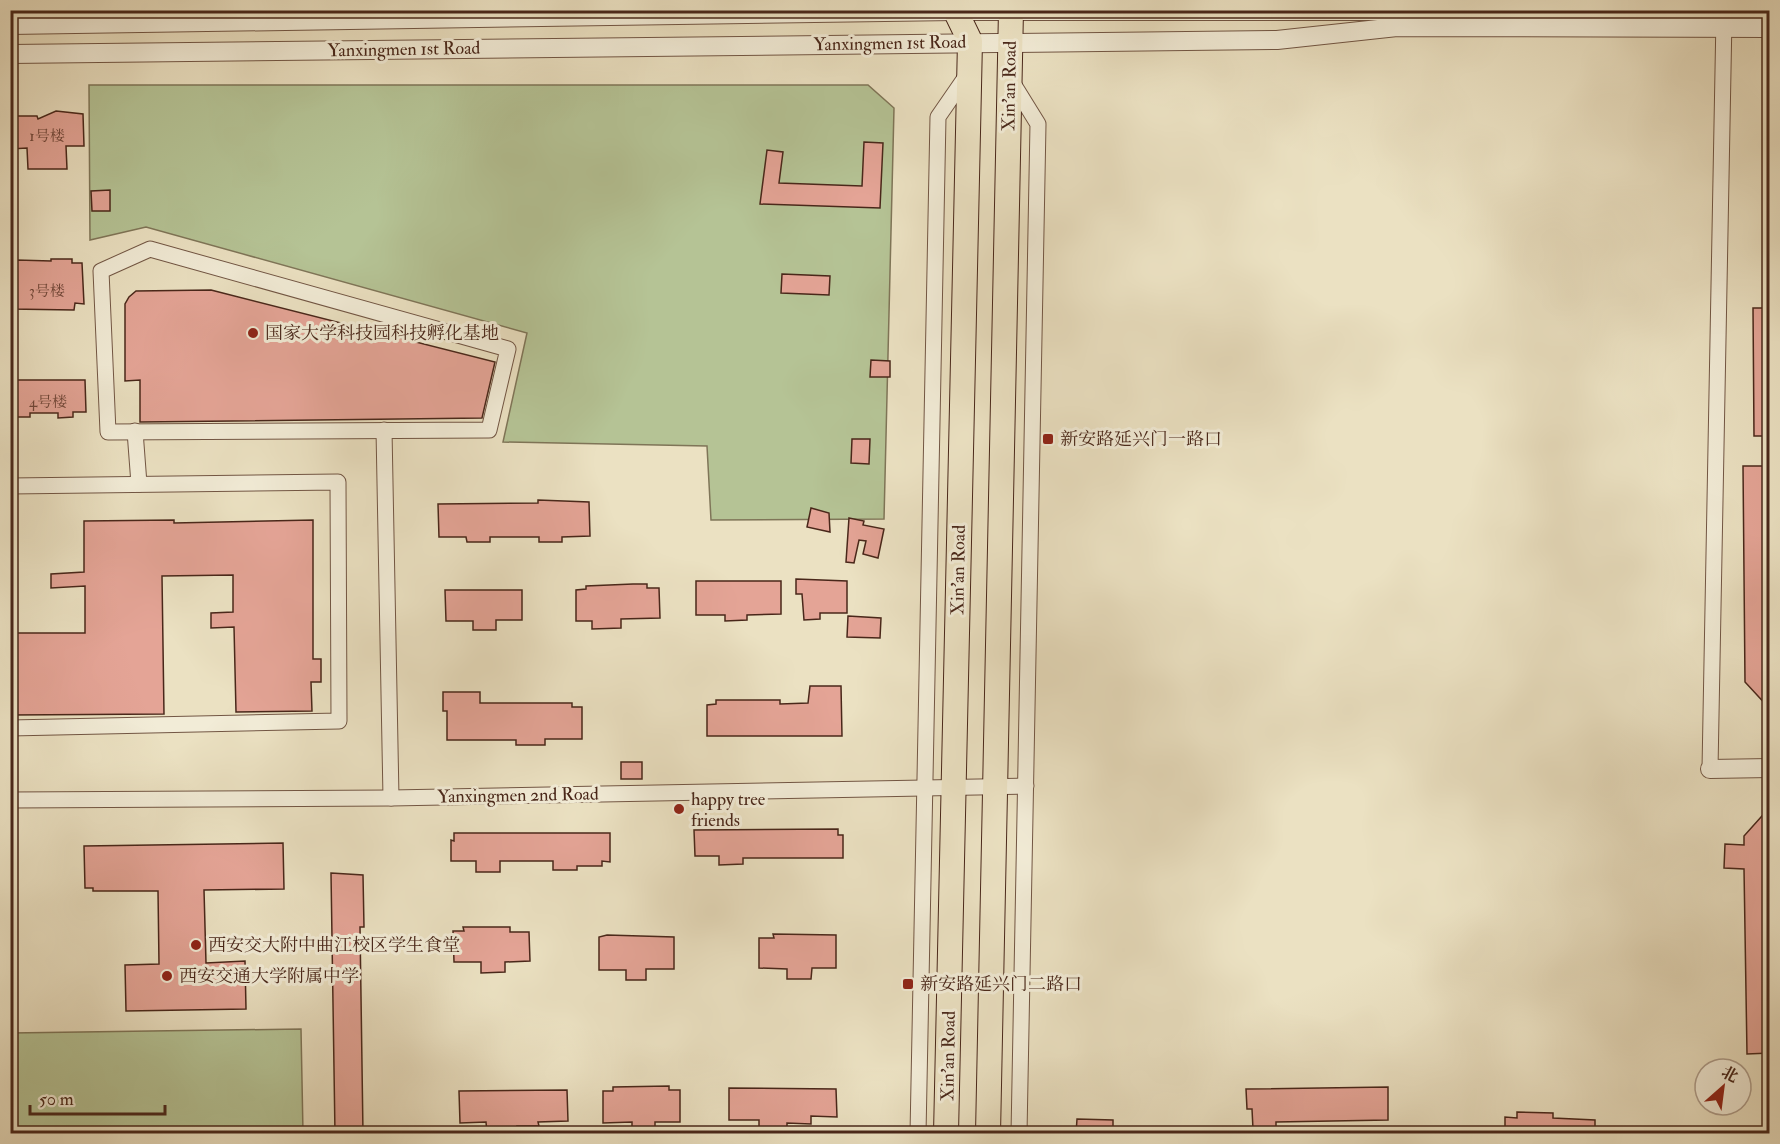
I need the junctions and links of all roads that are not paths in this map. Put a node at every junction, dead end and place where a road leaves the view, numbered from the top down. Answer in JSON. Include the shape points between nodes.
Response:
{"nodes":[{"id":1,"x":956,"y":11,"type":"edge"},
{"id":2,"x":1011,"y":11,"type":"edge"},
{"id":3,"x":1770,"y":11,"type":"edge"},
{"id":4,"x":170,"y":17,"type":"edge"},
{"id":5,"x":1724,"y":20,"type":"edge"},
{"id":6,"x":10,"y":25,"type":"edge"},
{"id":7,"x":1770,"y":28,"type":"edge"},
{"id":8,"x":970,"y":41,"type":"junction"},
{"id":9,"x":1010,"y":43,"type":"junction"},
{"id":10,"x":10,"y":54,"type":"edge"},
{"id":11,"x":969,"y":73,"type":"junction"},
{"id":12,"x":1009,"y":78,"type":"junction"},
{"id":13,"x":384,"y":430,"type":"junction"},
{"id":14,"x":135,"y":431,"type":"junction"},
{"id":15,"x":139,"y":484,"type":"junction"},
{"id":16,"x":10,"y":486,"type":"edge"},
{"id":17,"x":10,"y":728,"type":"edge"},
{"id":18,"x":1770,"y":768,"type":"edge"},
{"id":19,"x":1710,"y":769,"type":"joint"},
{"id":20,"x":995,"y":786,"type":"junction"},
{"id":21,"x":1026,"y":786,"type":"junction"},
{"id":22,"x":925,"y":787,"type":"junction"},
{"id":23,"x":954,"y":787,"type":"junction"},
{"id":24,"x":391,"y":798,"type":"junction"},
{"id":25,"x":10,"y":800,"type":"edge"},
{"id":26,"x":918,"y":1134,"type":"edge"},
{"id":27,"x":946,"y":1134,"type":"edge"},
{"id":28,"x":987,"y":1134,"type":"edge"},
{"id":29,"x":1019,"y":1134,"type":"edge"}],
"edges":[{"from":1,"to":2,"type":"street","name":"Yanxingmen 1st Road"},
{"from":1,"to":4,"type":"street","name":"Yanxingmen 1st Road"},
{"from":1,"to":8,"type":"main road","name":"Xin'an Road"},
{"from":2,"to":5,"type":"street","name":"Yanxingmen 1st Road"},
{"from":2,"to":9,"type":"main road","name":"Xin'an Road"},
{"from":3,"to":5,"type":"street","name":"Yanxingmen 1st Road"},
{"from":4,"to":6,"type":"street","name":"Yanxingmen 1st Road"},
{"from":5,"to":7,"type":"street","name":"Yanxingmen 1st Road"},
{"from":5,"to":9,"type":"street","name":"Yanxingmen 1st Road","via":[[1397,27],[1277,40]]},
{"from":5,"to":19,"type":"street"},
{"from":8,"to":9,"type":"street","name":"Yanxingmen 1st Road"},
{"from":8,"to":10,"type":"street","name":"Yanxingmen 1st Road"},
{"from":8,"to":11,"type":"main road","name":"Xin'an Road"},
{"from":9,"to":12,"type":"main road","name":"Xin'an Road"},
{"from":11,"to":22,"type":"street","via":[[938,117]]},
{"from":11,"to":23,"type":"main road","name":"Xin'an Road"},
{"from":12,"to":20,"type":"main road","name":"Xin'an Road"},
{"from":12,"to":21,"type":"street","via":[[1038,124]]},
{"from":13,"to":14,"type":"street"},
{"from":13,"to":14,"type":"street","via":[[489,430],[508,349],[150,249],[101,271],[108,432]]},
{"from":13,"to":24,"type":"street"},
{"from":14,"to":15,"type":"street"},
{"from":15,"to":16,"type":"street"},
{"from":15,"to":17,"type":"street","via":[[338,482],[339,721]]},
{"from":18,"to":19,"type":"street"},
{"from":20,"to":21,"type":"street","name":"Yanxingmen 2nd Road"},
{"from":20,"to":23,"type":"street","name":"Yanxingmen 2nd Road"},
{"from":20,"to":28,"type":"main road","name":"Xin'an Road"},
{"from":21,"to":29,"type":"street"},
{"from":22,"to":23,"type":"street","name":"Yanxingmen 2nd Road"},
{"from":22,"to":24,"type":"street","name":"Yanxingmen 2nd Road"},
{"from":22,"to":26,"type":"street"},
{"from":23,"to":27,"type":"main road","name":"Xin'an Road"},
{"from":24,"to":25,"type":"street","name":"Yanxingmen 2nd Road"}]}
